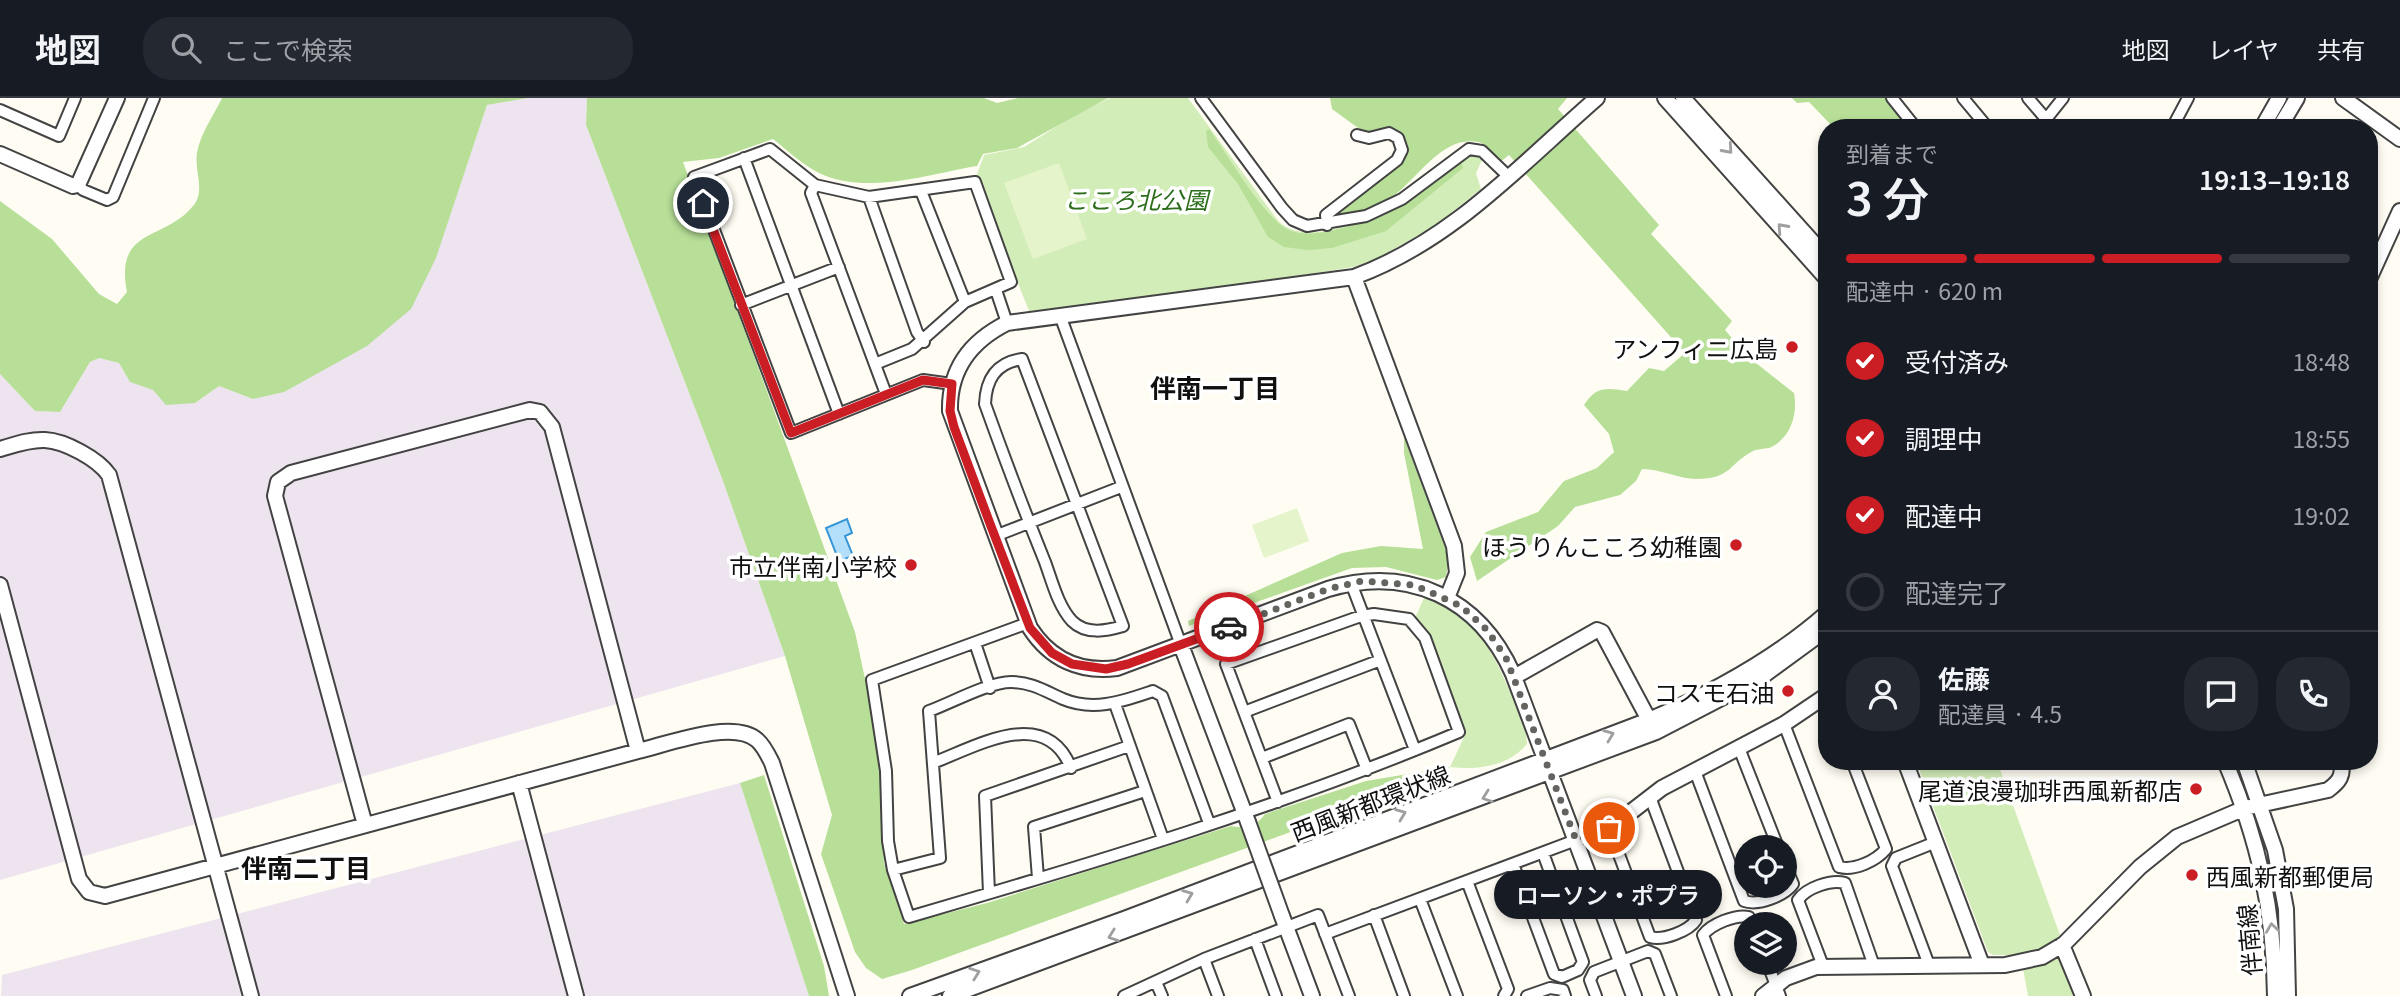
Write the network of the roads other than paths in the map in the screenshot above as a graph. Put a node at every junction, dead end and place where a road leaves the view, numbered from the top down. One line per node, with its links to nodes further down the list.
1 (75, 98): 16 (street)
2 (117, 98): 31 (street)
3 (154, 98): 31 (street)
4 (1201, 98): 36 (street)
5 (1597, 98): 30 (street)
6 (1665, 98): 40 (street, one-way to 6)
7 (1683, 98): 37 (street, one-way to 37)
8 (1892, 98): 17 (street)
9 (1963, 98): 18 (street)
10 (2028, 98): 19 (street)
11 (2063, 98): 20 (street)
12 (2188, 98): 21 (street)
13 (2279, 98): 22 (street)
14 (2297, 98): 23 (street)
15 (2348, 99): 24 (street)
16 (0, 110)
17 (1909, 119)
18 (1980, 119)
19 (2039, 119)
20 (2046, 119)
21 (2177, 119)
22 (2267, 119)
23 (2284, 119)
24 (2374, 119)
25 (2378, 122): 27 (street)
26 (1357, 135): 36 (street)
27 (2400, 139)
28 (0, 154): 31 (street)
29 (744, 158): 32 (street); 42 (street); 45 (street)
30 (1513, 172): 36 (street); 41 (street)
31 (78, 185)
32 (815, 185): 34 (street); 39 (street)
33 (921, 191): 34 (street); 43 (street); 44 (street)
34 (869, 197): 48 (street)
35 (2400, 211): 38 (street)
36 (1327, 225)
37 (1818, 248)
38 (2378, 259)
39 (839, 267): 42 (street); 49 (street)
40 (1818, 269)
41 (1354, 277): 46 (street); 60 (street)
42 (790, 286): 45 (street); 52 (street)
43 (996, 290): 44 (street); 47 (street)
44 (965, 302): 48 (street)
45 (741, 305): 52 (street)
46 (1061, 317): 47 (street); 54 (street)
47 (1007, 323): 50 (street)
48 (924, 342): 49 (street)
49 (875, 364): 51 (street)
50 (952, 384): 51 (street); 57 (street)
51 (886, 394): 52 (street)
52 (838, 414)
53 (0, 449): 106 (street)
54 (1121, 487): 55 (street); 66 (street)
55 (1074, 504): 56 (street); 56 (street); 56 (street)
56 (1029, 522): 57 (street)
57 (995, 536): 63 (street)
58 (1351, 583): 60 (street); 61 (street); 66 (street)
59 (0, 585): 106 (street)
60 (1447, 598): 68 (street)
61 (1361, 616): 67 (street); 72 (street); 77 (street)
62 (1818, 620): 73 (street, 西風新都環状線)
63 (1028, 622): 65 (street); 66 (street)
64 (1818, 636): 90 (street, 西風新都環状線)
65 (975, 643): 69 (street); 107 (street)
66 (1181, 645): 96 (street)
67 (1378, 661): 72 (street); 77 (street)
68 (1514, 677): 73 (street); 80 (street)
69 (990, 688): 71 (street); 81 (street)
70 (1818, 701): 74 (street)
71 (1115, 704): 75 (street); 97 (street)
72 (1244, 712): 79 (street)
73 (1649, 720): 80 (street, 西風新都環状線, one-way to 73)
74 (1784, 724): 76 (street); 84 (street)
75 (1129, 746): 82 (street); 92 (street)
76 (1739, 748): 89 (street); 100 (street)
77 (1415, 750): 83 (street)
78 (638, 751): 91 (street); 98 (street); 131 (street)
79 (1262, 758): 83 (street); 94 (street)
80 (1545, 759): 90 (street); 132 (street, 西風新都環状線, one-way to 80)
81 (934, 762): 82 (street); 107 (street)
82 (1071, 768): 111 (street)
83 (1367, 770): 94 (street)
84 (1856, 770)
85 (1908, 770): 103 (street)
86 (2230, 770): 95 (street, 伴南線)
87 (2246, 770): 95 (street, 伴南線)
88 (2342, 770): 95 (street)
89 (1695, 771): 93 (street); 108 (street)
90 (1551, 774): 102 (street); 133 (street, 西風新都環状線, one-way to 133)
91 (519, 783): 98 (street); 130 (street)
92 (1145, 791): 101 (street); 109 (street)
93 (1650, 797): 99 (street); 99 (street)
94 (1278, 802): 96 (street)
95 (2252, 806): 120 (street); 151 (street, 伴南線, one-way to 95); 152 (street, 伴南線)
96 (1246, 817): 97 (street); 117 (street, bridge)
97 (1209, 823): 101 (street)
98 (365, 825): 106 (street)
99 (1609, 828): 102 (street)
100 (1773, 835)
101 (1163, 839): 109 (street)
102 (1576, 840): 104 (street); 122 (street)
103 (1936, 842): 123 (street); 124 (street)
104 (1543, 853): 105 (street); 105 (street)
105 (1513, 864): 110 (street)
106 (216, 866): 129 (street)
107 (892, 870): 111 (street)
108 (1734, 874)
109 (1038, 878): 111 (street)
110 (1467, 881): 112 (street); 142 (street)
111 (989, 893)
112 (1420, 898): 115 (street); 141 (street)
113 (1743, 898): 114 (street)
114 (1770, 898)
115 (1374, 915): 118 (street); 140 (street)
116 (1734, 918): 148 (street)
117 (1284, 921): 118 (street); 119 (street); 138 (street)
118 (1325, 934): 139 (street)
119 (1255, 939): 121 (street); 137 (street)
120 (2062, 945): 124 (street); 150 (street)
121 (1204, 959): 127 (street); 136 (street)
122 (1621, 961): 145 (street); 146 (street); 147 (street)
123 (1929, 965): 124 (street); 126 (street)
124 (1982, 965)
125 (1823, 966): 126 (street); 126 (street); 128 (street)
126 (1874, 966)
127 (1156, 982): 134 (street); 135 (street)
128 (1778, 991): 149 (street)
129 (251, 996)
130 (576, 996)
131 (847, 996)
132 (911, 996)
133 (950, 996)
134 (1124, 996)
135 (1162, 996)
136 (1218, 996)
137 (1276, 996)
138 (1312, 996)
139 (1349, 996)
140 (1404, 996)
141 (1457, 996)
142 (1504, 996)
143 (1527, 996): 144 (street)
144 (1565, 996)
145 (1596, 996)
146 (1634, 996)
147 (1671, 996)
148 (1726, 996)
149 (1763, 996)
150 (2082, 996)
151 (2275, 996)
152 (2288, 996)

